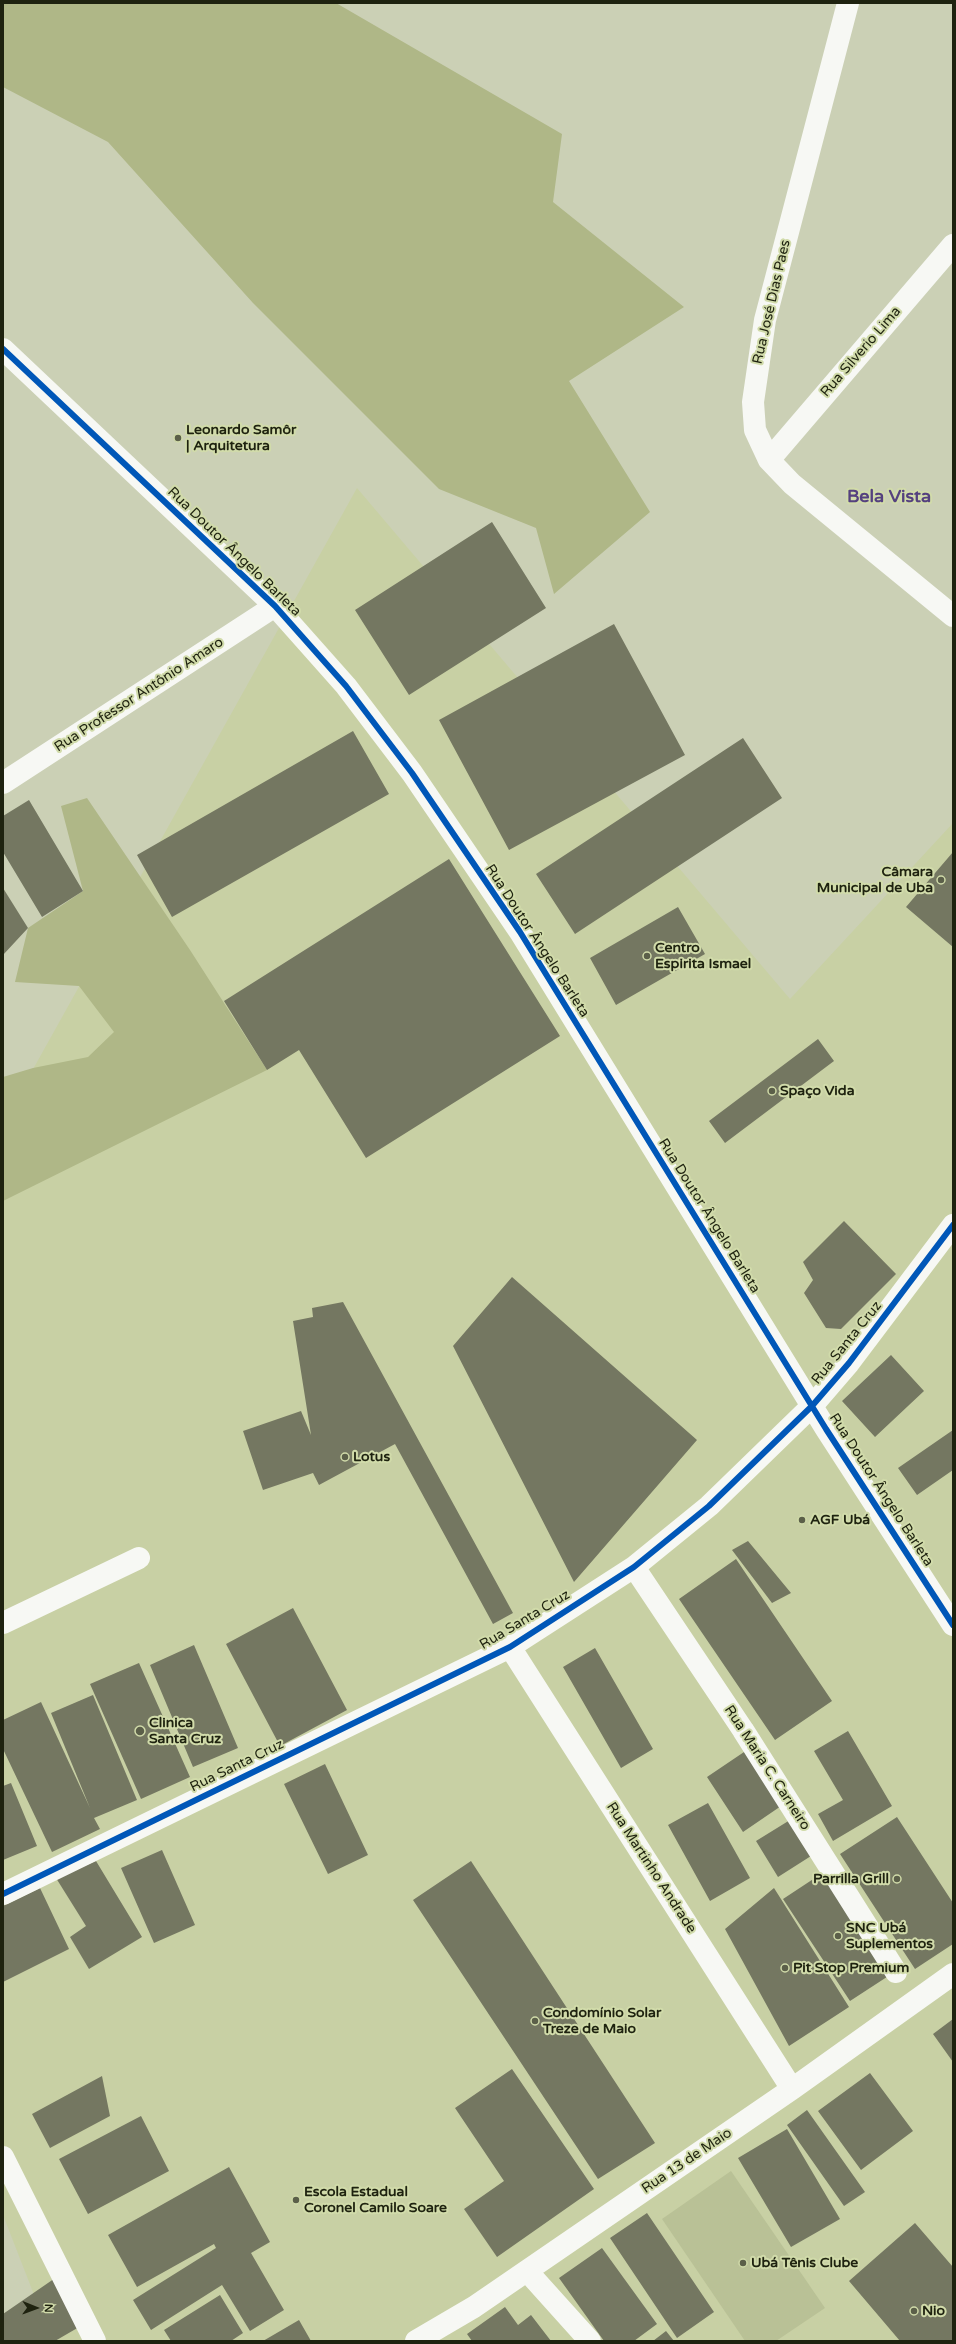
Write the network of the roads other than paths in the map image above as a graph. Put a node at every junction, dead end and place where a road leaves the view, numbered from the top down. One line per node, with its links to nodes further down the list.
1 (848, 3): 4 (street, Rua José Dias Paes)
2 (953, 245): 4 (street, Rua Silverio Lima)
3 (3, 348): 5 (street, Rua Doutor Ângelo Barleta)
4 (769, 460): 6 (street, Rua José Dias Paes)
5 (275, 606): 7 (street, Rua Professor Antônio Amaro); 9 (street, Rua Doutor Ângelo Barleta)
6 (953, 616)
7 (3, 783)
8 (953, 1226): 9 (street, Rua Santa Cruz)
9 (812, 1406): 11 (street, Rua Santa Cruz); 12 (street, Rua Doutor Ângelo Barleta)
10 (139, 1558): 13 (street)
11 (634, 1567): 14 (street, Rua Santa Cruz); 16 (street, Rua Maria C. Carneiro)
12 (950, 1615)
13 (3, 1623)
14 (510, 1647): 15 (street, Rua Santa Cruz); 18 (street, Rua Martinho Andrade)
15 (3, 1894)
16 (896, 1972)
17 (953, 1974): 18 (street, Rua 13 de Maio)
18 (792, 2089): 20 (street, Rua 13 de Maio)
19 (3, 2156): 21 (street)
20 (527, 2271): 22 (street, Rua 13 de Maio); 23 (street)
21 (95, 2341)
22 (416, 2341)
23 (590, 2341)

